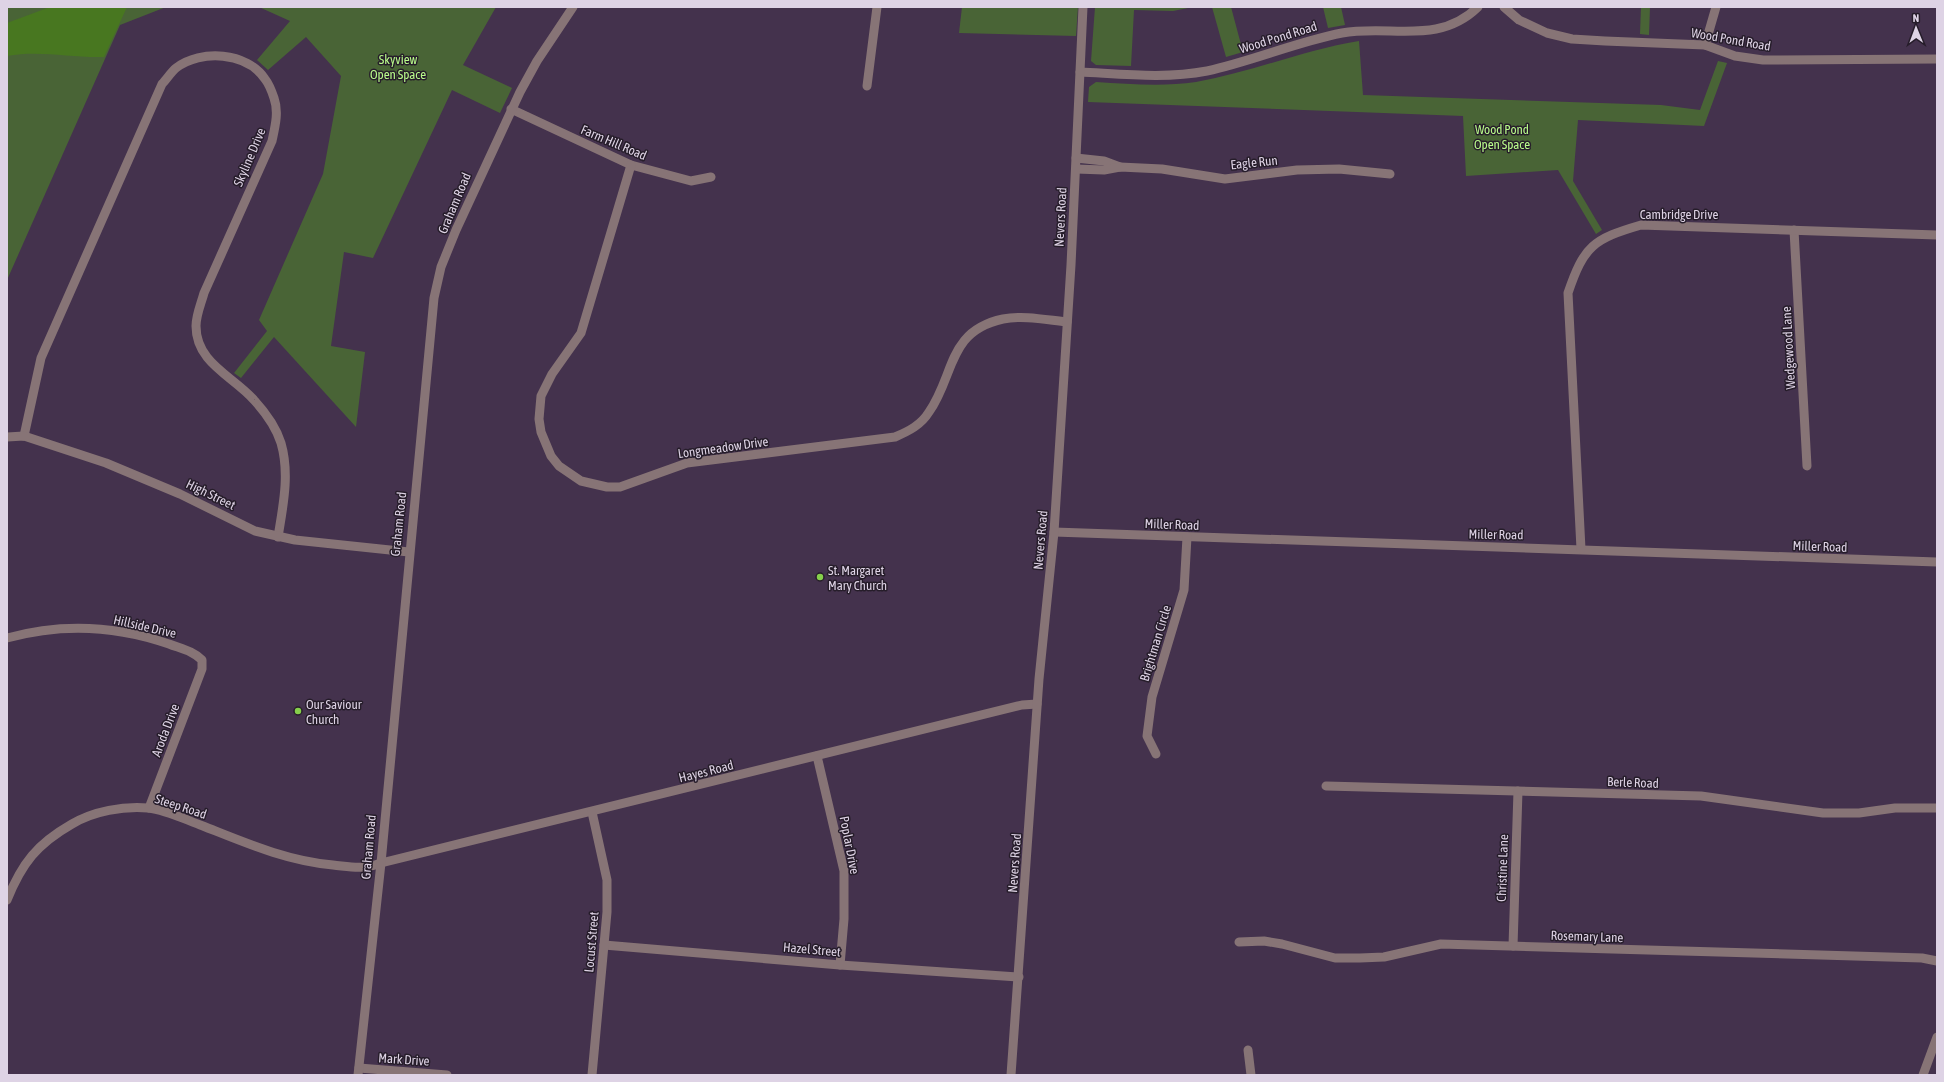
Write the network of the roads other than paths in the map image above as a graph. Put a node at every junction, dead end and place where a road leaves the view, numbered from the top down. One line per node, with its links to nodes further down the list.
1 (573, 7): 11 (street, Graham Road)
2 (877, 7): 10 (street)
3 (1083, 7): 9 (street, Nevers Road)
4 (1478, 7): 9 (street, Wood Pond Road)
5 (1504, 7): 7 (street, Wood Pond Road)
6 (1716, 7): 7 (street)
7 (1705, 45): 8 (street, Wood Pond Road)
8 (1937, 59)
9 (1080, 72): 12 (street, Nevers Road)
10 (867, 86)
11 (511, 109): 13 (street, Farm Hill Road); 28 (street, Graham Road)
12 (1076, 158): 14 (street, Eagle Run); 15 (street, Nevers Road)
13 (631, 165): 17 (street, Farm Hill Road); 20 (street, Longmeadow Drive)
14 (1120, 167): 15 (street, Eagle Run); 16 (street, Eagle Run)
15 (1076, 168): 20 (street, Nevers Road)
16 (1390, 174)
17 (711, 177)
18 (1794, 230): 19 (street, Cambridge Drive); 23 (street, Wedgewood Lane); 27 (street, Cambridge Drive)
19 (1937, 235)
20 (1067, 322): 24 (street, Nevers Road)
21 (24, 436): 22 (street, High Street); 25 (street, High Street); 25 (street, Skyline Drive)
22 (7, 437)
23 (1807, 466)
24 (1054, 532): 26 (street, Miller Road); 32 (street, Nevers Road)
25 (278, 537): 28 (street, High Street)
26 (1187, 537): 27 (street, Miller Road); 33 (street, Brightman Circle)
27 (1581, 550): 29 (street, Miller Road)
28 (409, 552): 40 (street, Graham Road)
29 (1937, 562)
30 (7, 638): 31 (street, Hillside Drive)
31 (202, 660): 37 (street, Aroda Drive)
32 (1037, 704): 34 (street, Hayes Road); 47 (street, Nevers Road)
33 (1156, 754)
34 (817, 756): 39 (street, Hayes Road); 46 (street, Poplar Drive)
35 (1326, 786): 36 (street, Berle Road)
36 (1518, 791): 38 (street, Berle Road); 44 (street, Christine Lane)
37 (149, 808): 40 (street, Steep Road); 41 (street, Steep Road)
38 (1937, 808)
39 (592, 812): 40 (street, Hayes Road); 43 (street, Locust Street)
40 (381, 863): 50 (street, Graham Road)
41 (7, 900)
42 (1239, 942): 44 (street, Rosemary Lane)
43 (604, 945): 46 (street, Hazel Street); 52 (street, Locust Street)
44 (1513, 946): 45 (street, Rosemary Lane)
45 (1937, 961)
46 (840, 965): 47 (street, Hazel Street)
47 (1019, 977): 53 (street, Nevers Road)
48 (1937, 1037): 55 (street)
49 (1248, 1050): 54 (street)
50 (358, 1072): 51 (street, Mark Drive)
51 (447, 1075)
52 (592, 1075)
53 (1011, 1075)
54 (1251, 1075)
55 (1922, 1075)

